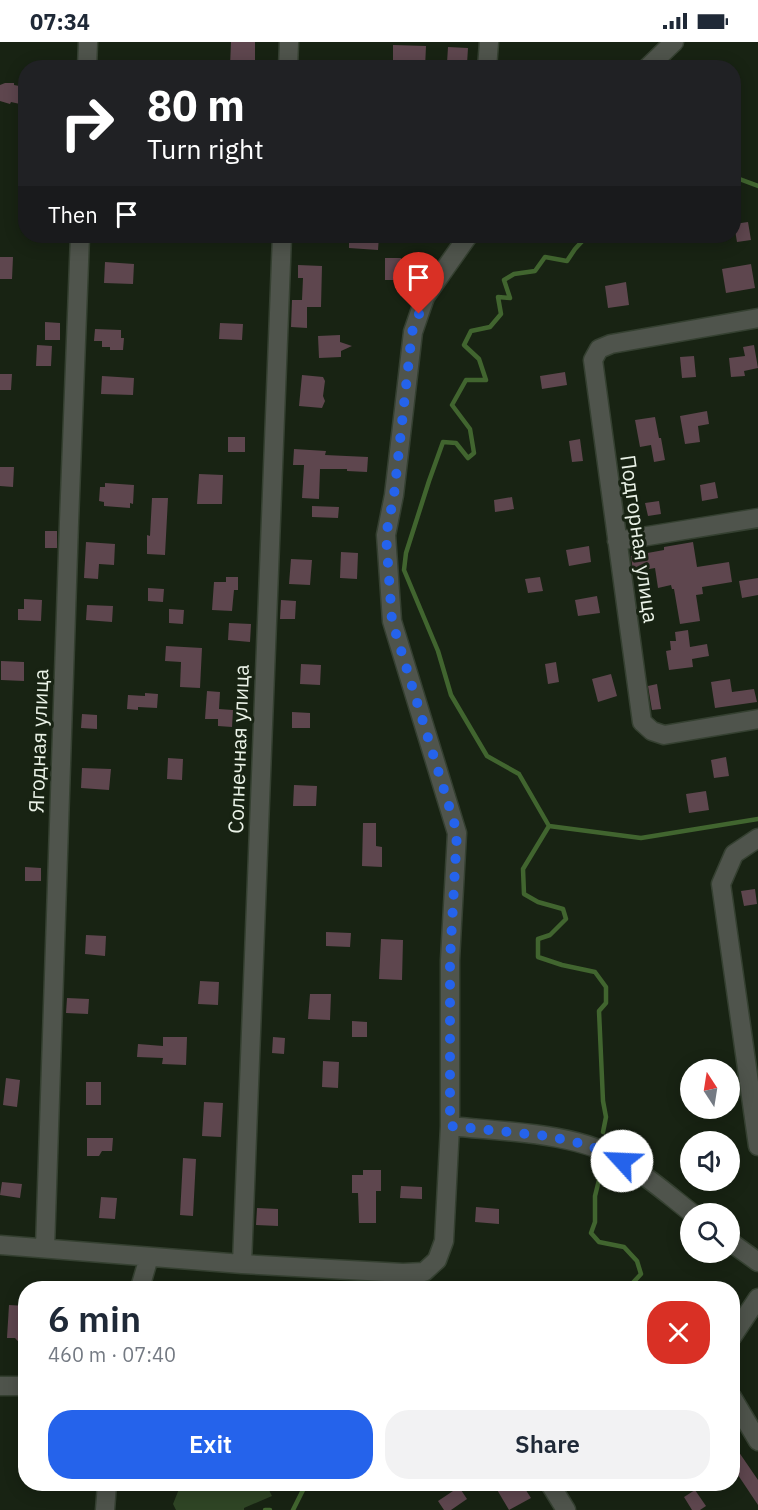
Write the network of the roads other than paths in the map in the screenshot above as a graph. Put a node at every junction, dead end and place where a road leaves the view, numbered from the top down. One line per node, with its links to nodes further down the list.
1 (88, 42): 5 (street)
2 (289, 42): 6 (street)
3 (489, 42): 7 (street)
4 (674, 42): 8 (street)
5 (87, 60)
6 (288, 60)
7 (488, 60)
8 (655, 60)
9 (81, 243): 21 (street, Ягодная улица)
10 (282, 243): 25 (street, Солнечная улица)
11 (463, 243): 17 (street)
12 (758, 318): 14 (street, Подгорная улица)
13 (758, 518): 14 (street)
14 (617, 542): 15 (street, Подгорная улица)
15 (758, 719)
16 (758, 838): 18 (street)
17 (450, 1126): 19 (street); 25 (street)
18 (758, 1146)
19 (680, 1204)
20 (0, 1245): 21 (street)
21 (45, 1248): 23 (street)
22 (740, 1248): 24 (street)
23 (149, 1257): 25 (street); 26 (street)
24 (758, 1262)
25 (242, 1264)
26 (143, 1281)
27 (758, 1299): 28 (street)
28 (740, 1325)
29 (0, 1386): 30 (street)
30 (18, 1386)
31 (740, 1411): 32 (street)
32 (758, 1441)
33 (106, 1491): 35 (street)
34 (554, 1491): 36 (street)
35 (105, 1510)
36 (566, 1510)

